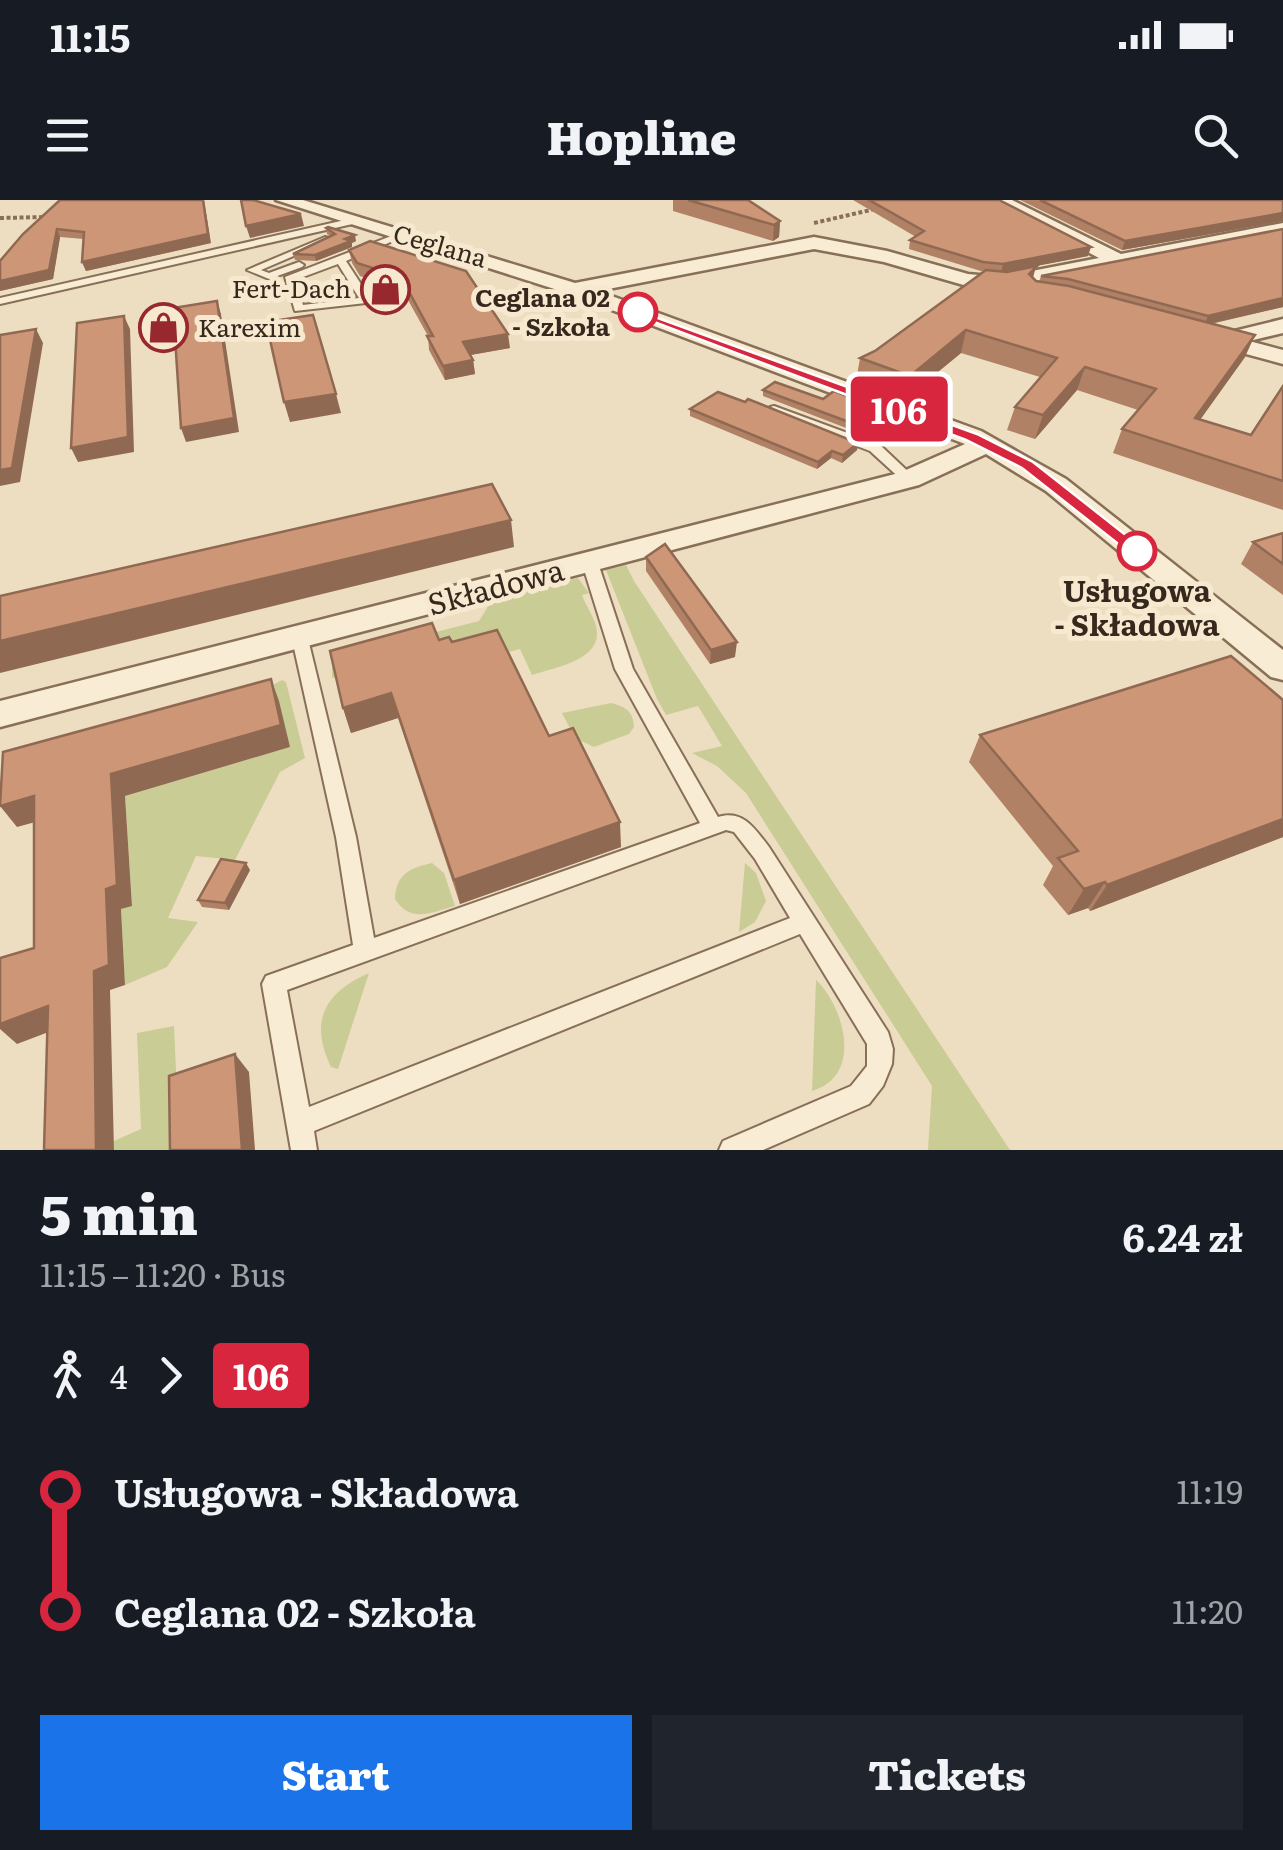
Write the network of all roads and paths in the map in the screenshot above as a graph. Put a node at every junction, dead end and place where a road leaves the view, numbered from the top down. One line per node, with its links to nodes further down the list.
1 (285, 200): 8 (street, Ceglana)
2 (1039, 202): 3 (street)
3 (1005, 203): 14 (street)
4 (891, 207): 10 (path)
5 (55, 209): 6 (path)
6 (46, 217): 7 (path); 9 (path)
7 (0, 218)
8 (360, 223): 12 (street, Ceglana); 13 (lane); 17 (lane)
9 (39, 228)
10 (802, 228)
11 (1283, 228): 14 (street)
12 (402, 235): 15 (lane); 16 (street, Ceglana)
13 (354, 244)
14 (1125, 259): 16 (street)
15 (340, 260): 15 (lane)
16 (574, 288): 23 (street, Ceglana)
17 (0, 301)
18 (1283, 326): 20 (street)
19 (1188, 331): 20 (street)
20 (1222, 340): 21 (street)
21 (1283, 357)
22 (754, 402): 24 (lane)
23 (986, 445): 24 (street, Składowa); 27 (street, Ceglana)
24 (910, 479): 25 (street, Składowa)
25 (590, 563): 26 (street, Składowa); 29 (lane)
26 (300, 639): 28 (street, Składowa); 31 (lane)
27 (1283, 668)
28 (0, 714)
29 (712, 827): 30 (lane); 31 (lane)
30 (805, 922): 32 (lane); 34 (lane)
31 (364, 950): 32 (lane)
32 (301, 1123): 33 (lane)
33 (304, 1150)
34 (732, 1150)

